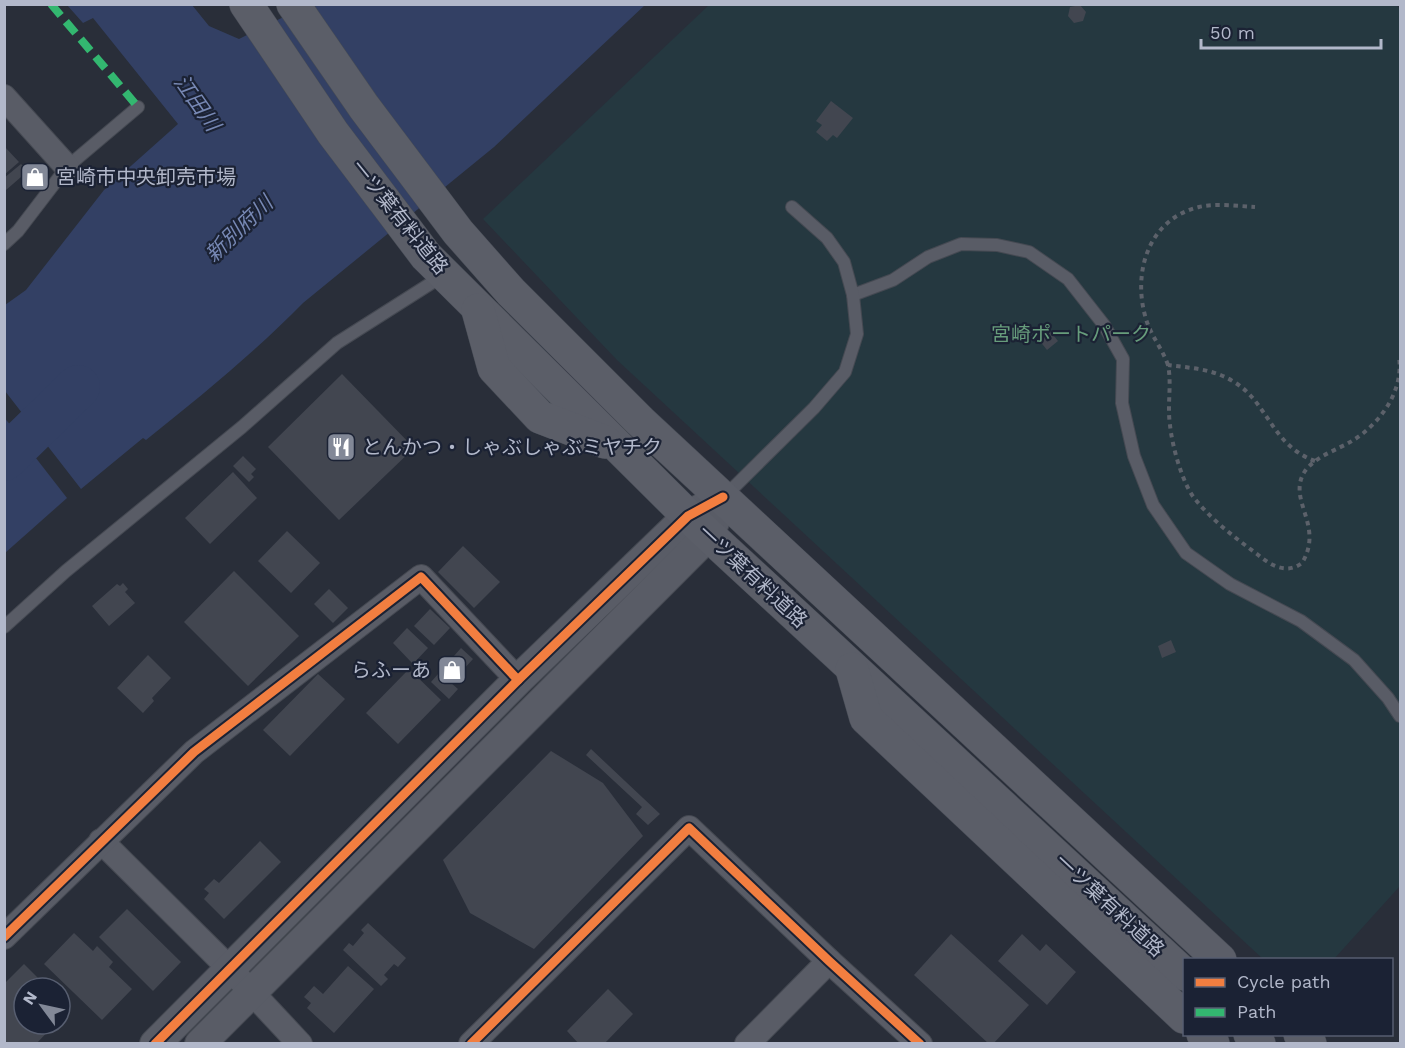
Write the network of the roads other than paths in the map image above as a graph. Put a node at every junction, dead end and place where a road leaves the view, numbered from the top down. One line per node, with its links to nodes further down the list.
1 (246, 4): 8 (main road, 一ツ葉有料道路)
2 (293, 4): 10 (main road, 一ツ葉有料道路)
3 (4, 97): 5 (street)
4 (138, 107): 5 (lane)
5 (67, 167): 7 (lane)
6 (792, 207): 9 (lane)
7 (4, 244)
8 (435, 265): 11 (main road, 一ツ葉有料道路); 12 (lane)
9 (853, 295): 10 (lane); 15 (lane)
10 (723, 498): 11 (street); 18 (main road, 一ツ葉有料道路)
11 (698, 526): 13 (main road, 一ツ葉有料道路); 14 (street); 22 (street)
12 (4, 627)
13 (852, 669): 21 (main road, 一ツ葉有料道路); 23 (main road)
14 (518, 680): 16 (street); 20 (street)
15 (1401, 716)
16 (101, 841): 17 (street); 20 (street)
17 (4, 937)
18 (1218, 958)
19 (829, 961): 27 (street); 28 (street); 29 (street)
20 (229, 968): 22 (street); 24 (street)
21 (1183, 972)
22 (251, 992): 25 (street); 26 (street)
23 (1183, 1018)
24 (155, 1044)
25 (200, 1044)
26 (300, 1044)
27 (471, 1044)
28 (747, 1044)
29 (920, 1044)

